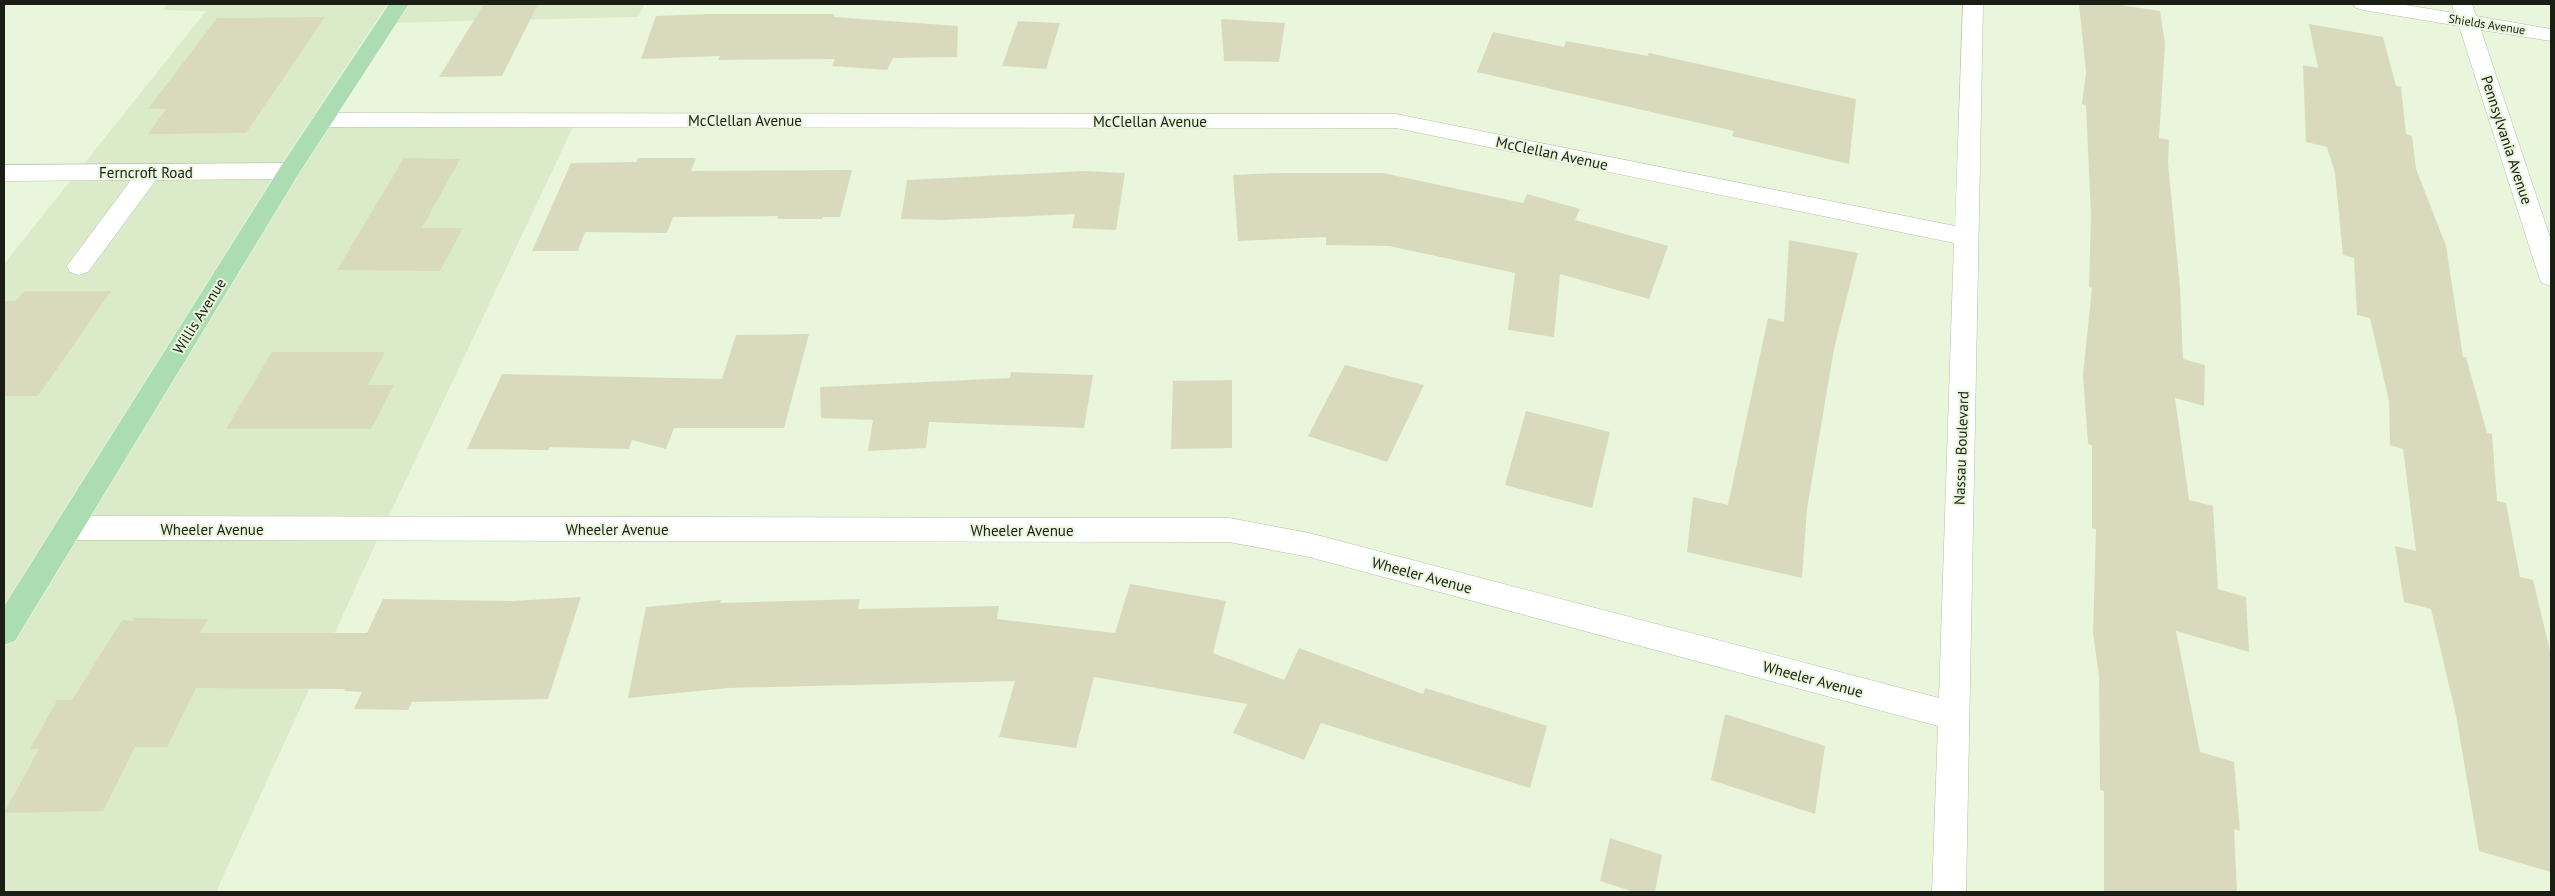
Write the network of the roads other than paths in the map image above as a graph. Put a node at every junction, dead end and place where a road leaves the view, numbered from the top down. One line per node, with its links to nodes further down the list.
1 (399, 4): 6 (main road, Willis Avenue)
2 (1973, 4): 10 (street, Nassau Boulevard)
3 (2363, 4): 4 (street, Shields Avenue)
4 (2465, 12): 5 (street, Shields Avenue); 12 (street, Pennsylvania Avenue)
5 (2551, 35)
6 (322, 120): 7 (main road, Willis Avenue); 10 (street, McClellan Avenue)
7 (289, 171): 8 (street, Ferncroft Road); 13 (main road, Willis Avenue)
8 (149, 172): 9 (street, Ferncroft Road); 11 (street)
9 (4, 173)
10 (1967, 237): 15 (street, Nassau Boulevard)
11 (79, 266)
12 (2551, 277)
13 (68, 528): 14 (main road, Willis Avenue); 15 (street, Wheeler Avenue)
14 (4, 632)
15 (1953, 716): 16 (street, Nassau Boulevard)
16 (1949, 892)

